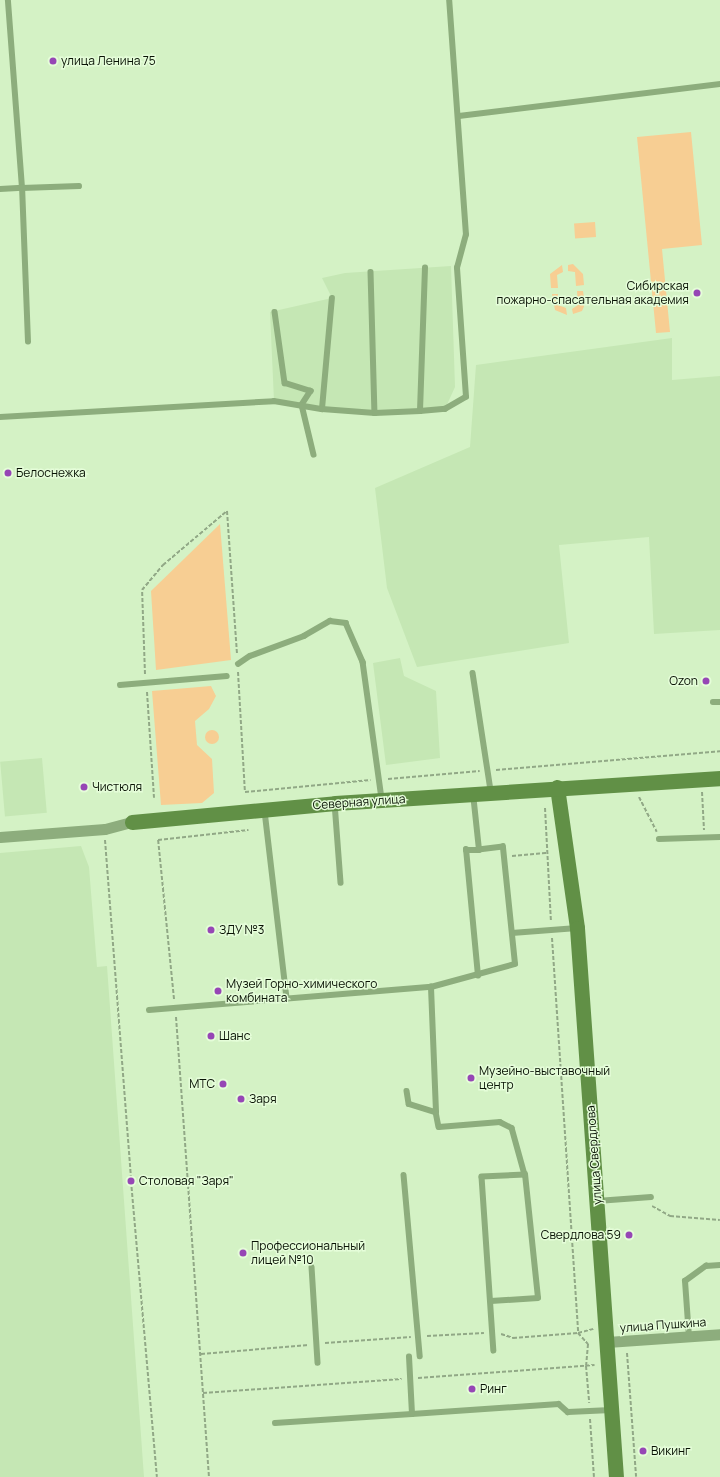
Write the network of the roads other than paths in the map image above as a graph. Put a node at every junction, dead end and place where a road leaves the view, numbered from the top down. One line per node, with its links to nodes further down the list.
1 (8, 0): 6 (lane)
2 (449, 0): 4 (lane)
3 (720, 84): 4 (lane)
4 (459, 116): 15 (lane)
5 (79, 186): 6 (lane)
6 (22, 188): 7 (lane); 12 (lane)
7 (0, 189)
8 (425, 268): 15 (lane)
9 (371, 272): 16 (lane)
10 (332, 298): 14 (lane)
11 (275, 312): 13 (lane)
12 (28, 342)
13 (302, 406): 14 (lane); 17 (lane); 18 (lane)
14 (322, 409): 16 (lane)
15 (420, 411): 16 (lane)
16 (375, 413)
17 (0, 417)
18 (314, 455)
19 (238, 664): 29 (lane)
20 (473, 673): 27 (lane)
21 (227, 676): 22 (lane)
22 (120, 685)
23 (713, 702): 24 (lane)
24 (720, 702)
25 (720, 778): 26 (street, Северная улица)
26 (557, 786): 27 (street, Северная улица); 38 (street, улица Свердлова)
27 (491, 792): 28 (street, Северная улица)
28 (473, 794): 29 (street, Северная улица); 36 (lane)
29 (382, 800): 30 (street, Северная улица)
30 (335, 803): 31 (street, Северная улица); 37 (lane)
31 (264, 809): 32 (street, Северная улица); 42 (lane)
32 (132, 822): 33 (street, Северная улица)
33 (0, 837)
34 (720, 838): 35 (lane)
35 (659, 839)
36 (479, 850): 39 (lane); 40 (lane)
37 (341, 882)
38 (577, 928): 39 (lane); 49 (street, улица Свердлова)
39 (512, 933): 40 (lane)
40 (478, 976): 41 (lane)
41 (430, 987): 42 (lane); 45 (lane)
42 (286, 999): 43 (lane)
43 (149, 1010)
44 (407, 1091): 45 (lane)
45 (436, 1112): 47 (lane)
46 (404, 1175): 57 (lane)
47 (525, 1175): 52 (lane); 52 (lane)
48 (651, 1197): 49 (lane)
49 (597, 1201): 55 (street, улица Свердлова)
50 (720, 1265): 54 (lane)
51 (312, 1267): 59 (lane)
52 (491, 1301): 56 (lane)
53 (720, 1334): 54 (street, улица Пушкина)
54 (689, 1337): 55 (street, улица Пушкина)
55 (607, 1342): 60 (street, улица Свердлова)
56 (494, 1350)
57 (420, 1356)
58 (409, 1357): 61 (lane)
59 (318, 1363)
60 (612, 1410): 61 (lane); 63 (street, улица Свердлова)
61 (412, 1414): 62 (lane)
62 (275, 1423)
63 (616, 1477)

